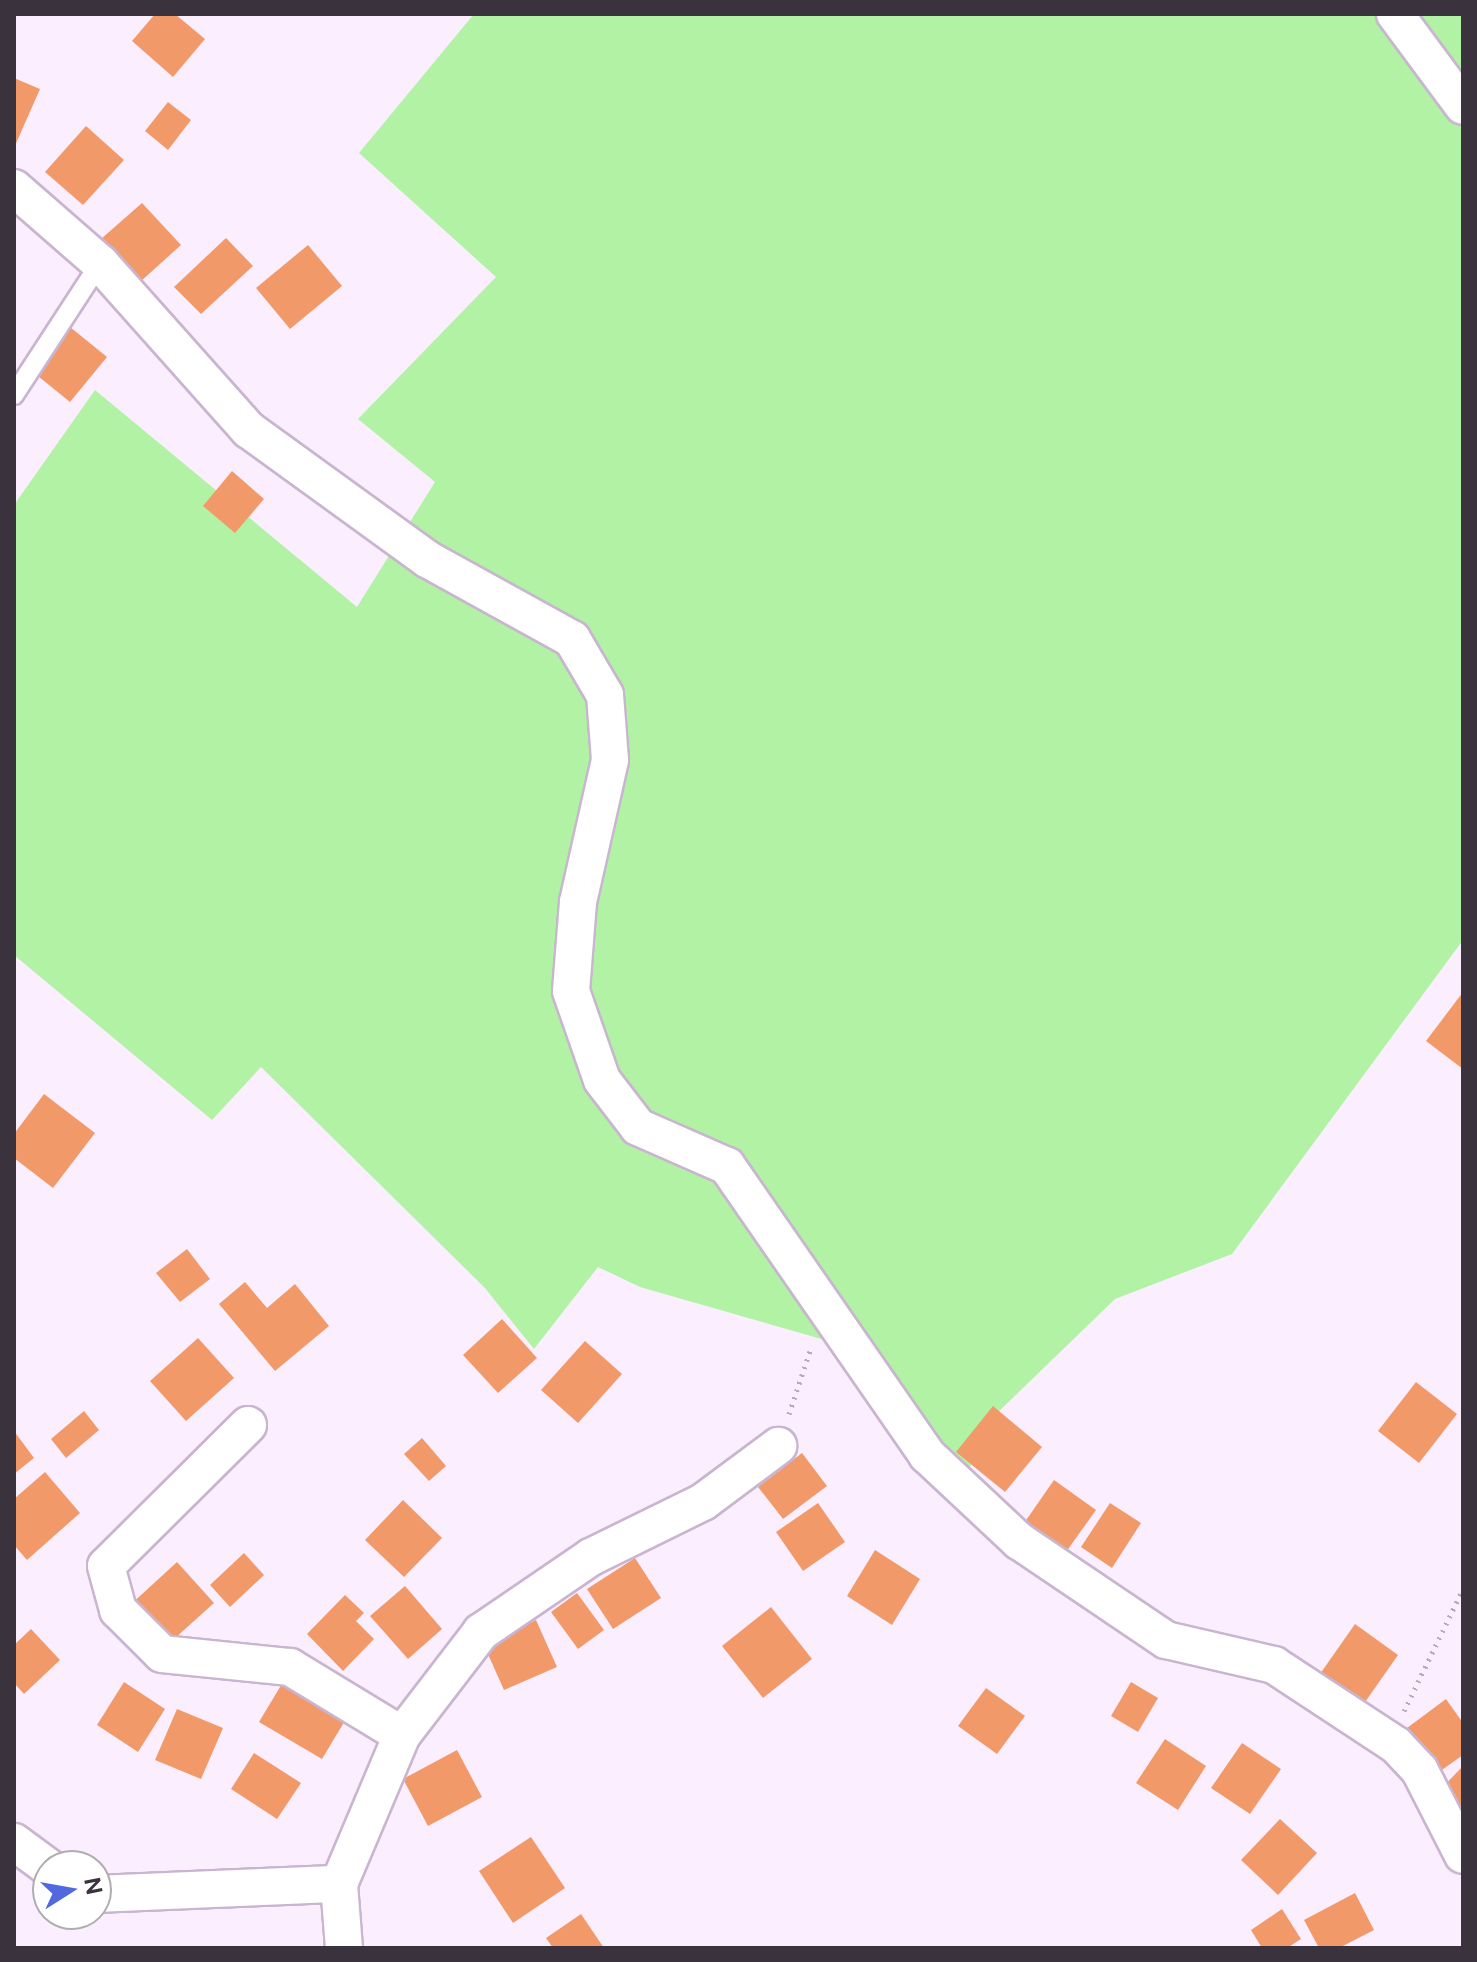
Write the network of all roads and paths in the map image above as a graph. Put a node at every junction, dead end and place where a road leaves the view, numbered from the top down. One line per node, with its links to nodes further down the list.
1 (1395, 14): 2 (street)
2 (1463, 106)
3 (14, 188): 4 (street)
4 (100, 263): 5 (lane); 6 (street)
5 (14, 395)
6 (824, 1309): 8 (path); 11 (street)
7 (248, 1425): 10 (street)
8 (778, 1446): 10 (street)
9 (1463, 1589): 11 (path)
10 (402, 1735): 15 (street)
11 (1389, 1742): 14 (street)
12 (14, 1842): 13 (street)
13 (32, 1855)
14 (1463, 1855)
15 (339, 1884): 16 (street); 17 (street)
16 (112, 1893)
17 (344, 1948)

